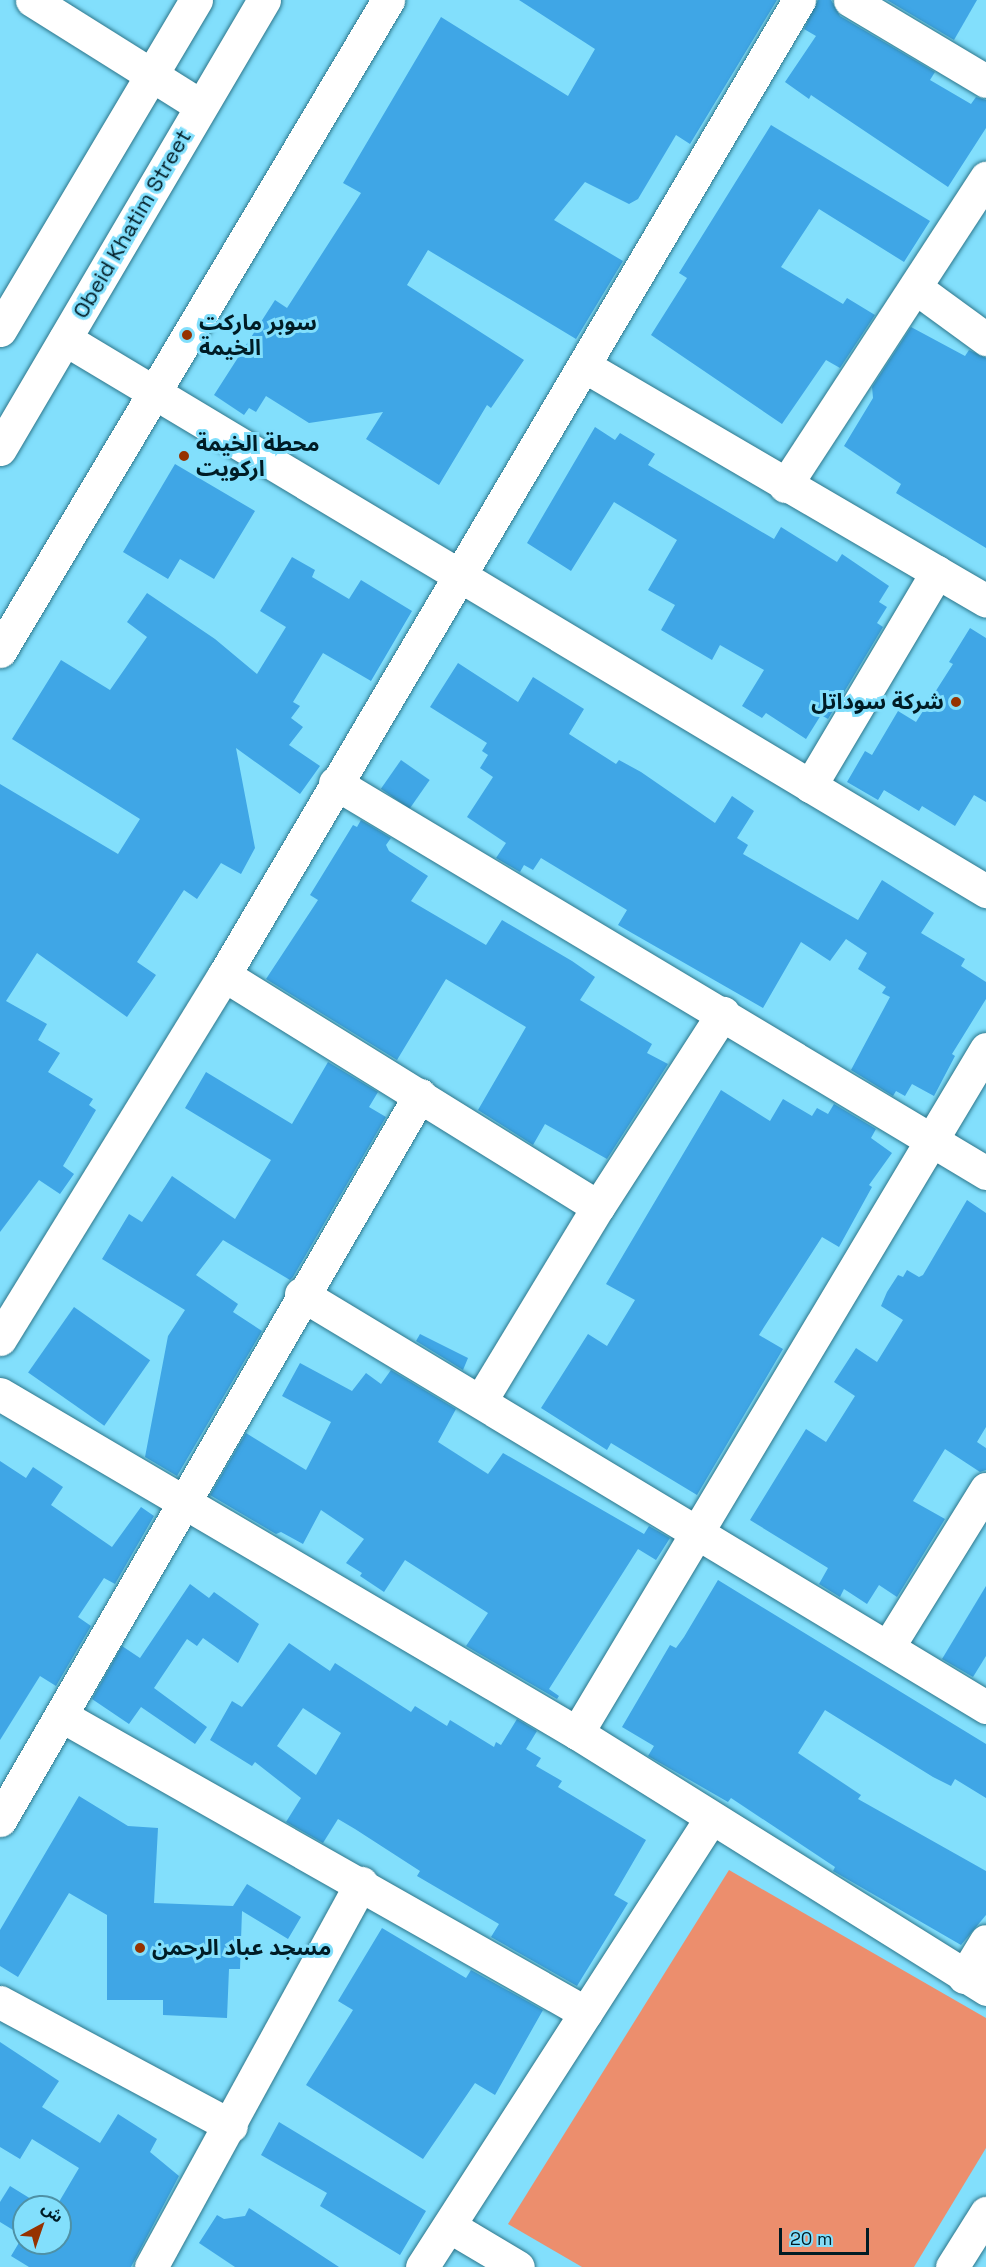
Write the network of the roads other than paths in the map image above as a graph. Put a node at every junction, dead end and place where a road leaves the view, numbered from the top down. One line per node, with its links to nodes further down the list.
1 (32, 0): 7 (street)
2 (196, 0): 7 (street)
3 (264, 0): 9 (street, Obeid Khatim Street)
4 (388, 0): 16 (street)
5 (799, 0): 15 (street)
6 (850, 0): 8 (street)
7 (150, 75): 9 (street); 12 (street)
8 (986, 81)
9 (201, 106): 13 (street, Obeid Khatim Street)
10 (986, 178): 11 (street)
11 (916, 288): 14 (street); 18 (street)
12 (0, 330)
13 (65, 339): 16 (street); 17 (street, Obeid Khatim Street)
14 (986, 339)
15 (586, 367): 18 (street); 20 (street)
16 (151, 392): 20 (street); 22 (street)
17 (0, 449)
18 (785, 486): 19 (street)
19 (937, 572): 21 (street); 24 (street)
20 (459, 573): 23 (street); 24 (street)
21 (986, 601)
22 (0, 651)
23 (335, 783): 26 (street); 27 (street)
24 (810, 786): 25 (street)
25 (986, 891)
26 (224, 975): 29 (street); 34 (street)
27 (723, 1013): 30 (street); 32 (street)
28 (986, 1049): 30 (street)
29 (420, 1095): 32 (street); 33 (street)
30 (930, 1141): 31 (street); 39 (street)
31 (986, 1173)
32 (598, 1207): 36 (street)
33 (302, 1294): 36 (street); 38 (street)
34 (0, 1338)
35 (0, 1394): 38 (street)
36 (481, 1400): 39 (street)
37 (986, 1489): 40 (street)
38 (183, 1499): 42 (street); 43 (street)
39 (696, 1534): 40 (street); 43 (street)
40 (888, 1647): 41 (street)
41 (986, 1707)
42 (62, 1716): 45 (street); 46 (street)
43 (577, 1733): 44 (street)
44 (711, 1818): 48 (street); 50 (street)
45 (0, 1820)
46 (361, 1883): 50 (street); 51 (street)
47 (986, 1941): 48 (street)
48 (975, 1983)
49 (0, 2002): 51 (street)
50 (586, 2013): 53 (street)
51 (231, 2126): 54 (street)
52 (986, 2213): 57 (street)
53 (449, 2226): 55 (street); 56 (street)
54 (152, 2267)
55 (422, 2267)
56 (518, 2267)
57 (952, 2267)

